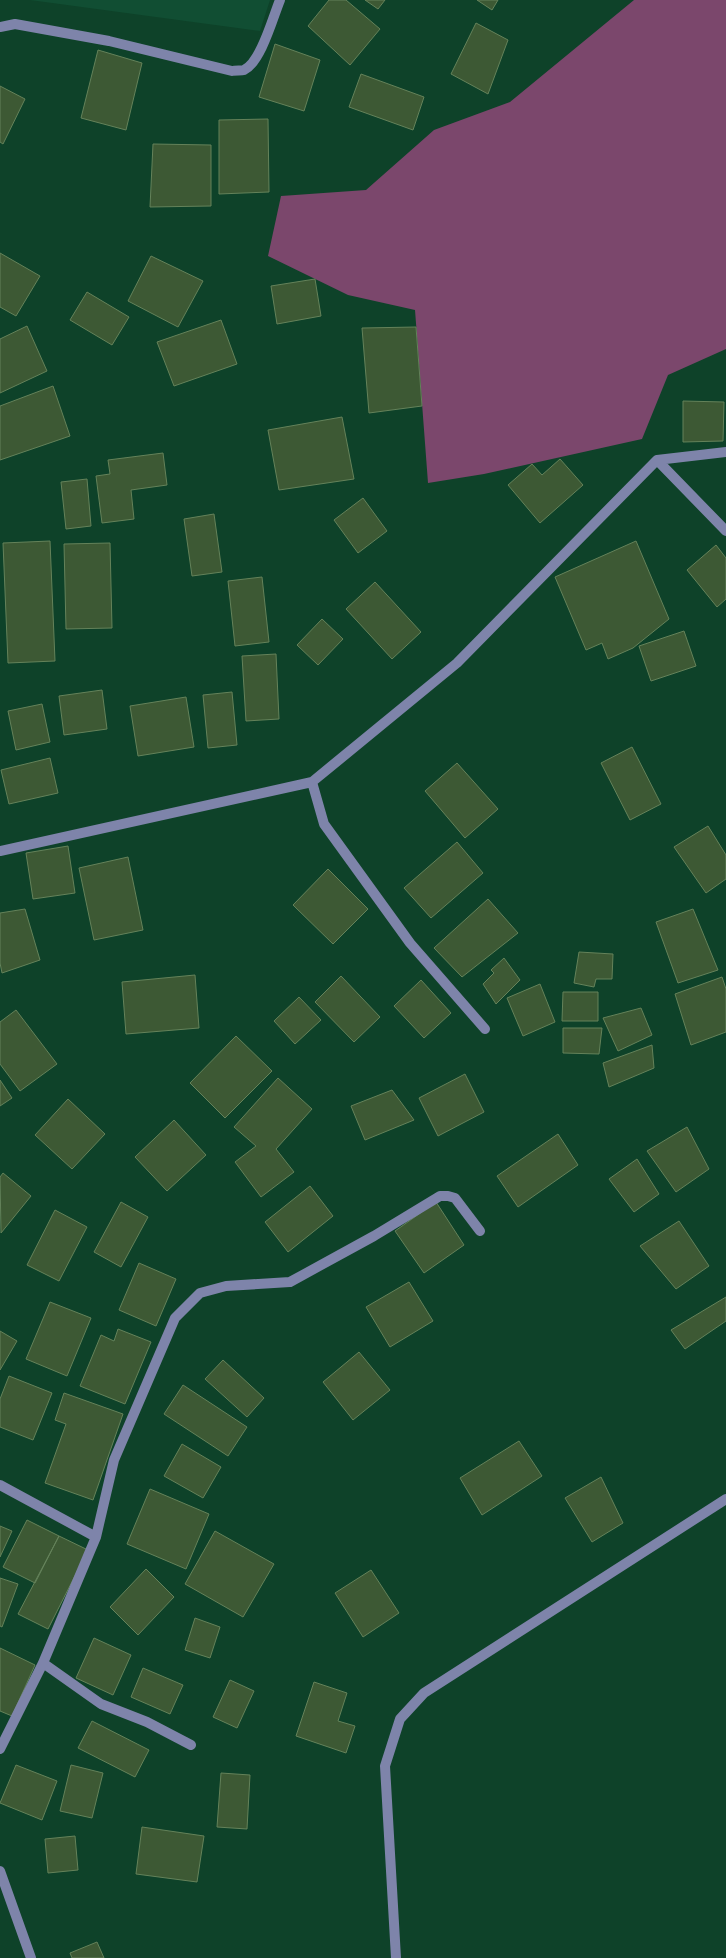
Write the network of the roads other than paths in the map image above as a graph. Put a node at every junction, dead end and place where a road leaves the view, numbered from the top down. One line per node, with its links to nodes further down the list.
1 (280, 0): 2 (street)
2 (0, 27)
3 (726, 452): 4 (street)
4 (657, 460): 5 (street); 6 (street)
5 (726, 531)
6 (312, 782): 7 (street); 8 (street)
7 (0, 851)
8 (485, 1029)
9 (480, 1231): 12 (street)
10 (0, 1485): 12 (street)
11 (726, 1498): 18 (street)
12 (96, 1537): 13 (street)
13 (43, 1663): 14 (street); 15 (street)
14 (191, 1745)
15 (0, 1749)
16 (0, 1871): 17 (street)
17 (31, 1958)
18 (396, 1958)

